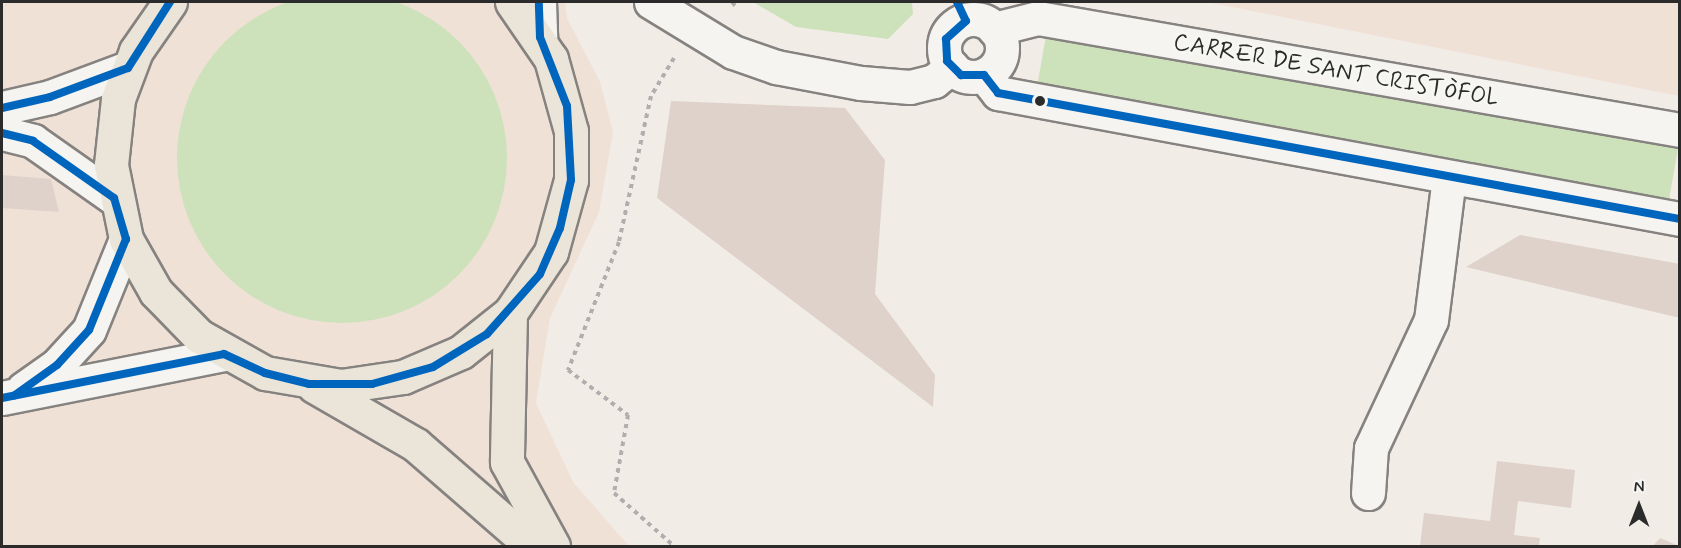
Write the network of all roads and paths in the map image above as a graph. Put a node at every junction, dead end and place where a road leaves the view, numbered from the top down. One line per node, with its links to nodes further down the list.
1 (512, 2): 9 (main road)
2 (538, 2): 9 (street)
3 (651, 2): 8 (street)
4 (732, 2): 6 (path)
5 (160, 8): 11 (main road)
6 (743, 15)
7 (972, 17): 10 (street); 12 (street); 14 (street, CARRER DE SANT CRISTÒFOL)
8 (694, 28): 10 (street); 27 (path)
9 (540, 37): 20 (main road)
10 (952, 67): 12 (street)
11 (128, 68): 13 (street); 17 (main road)
12 (984, 75): 16 (street)
13 (2, 108)
14 (1680, 130)
15 (2, 133): 17 (street)
16 (1449, 177): 18 (street); 24 (street)
17 (114, 198): 19 (main road)
18 (1680, 219)
19 (126, 239): 21 (main road); 23 (street)
20 (510, 313): 22 (main road); 26 (main road)
21 (224, 354): 22 (main road); 23 (street)
22 (309, 384): 25 (main road)
23 (8, 397)
24 (1368, 493)
25 (532, 546)
26 (553, 546)
27 (674, 546)

